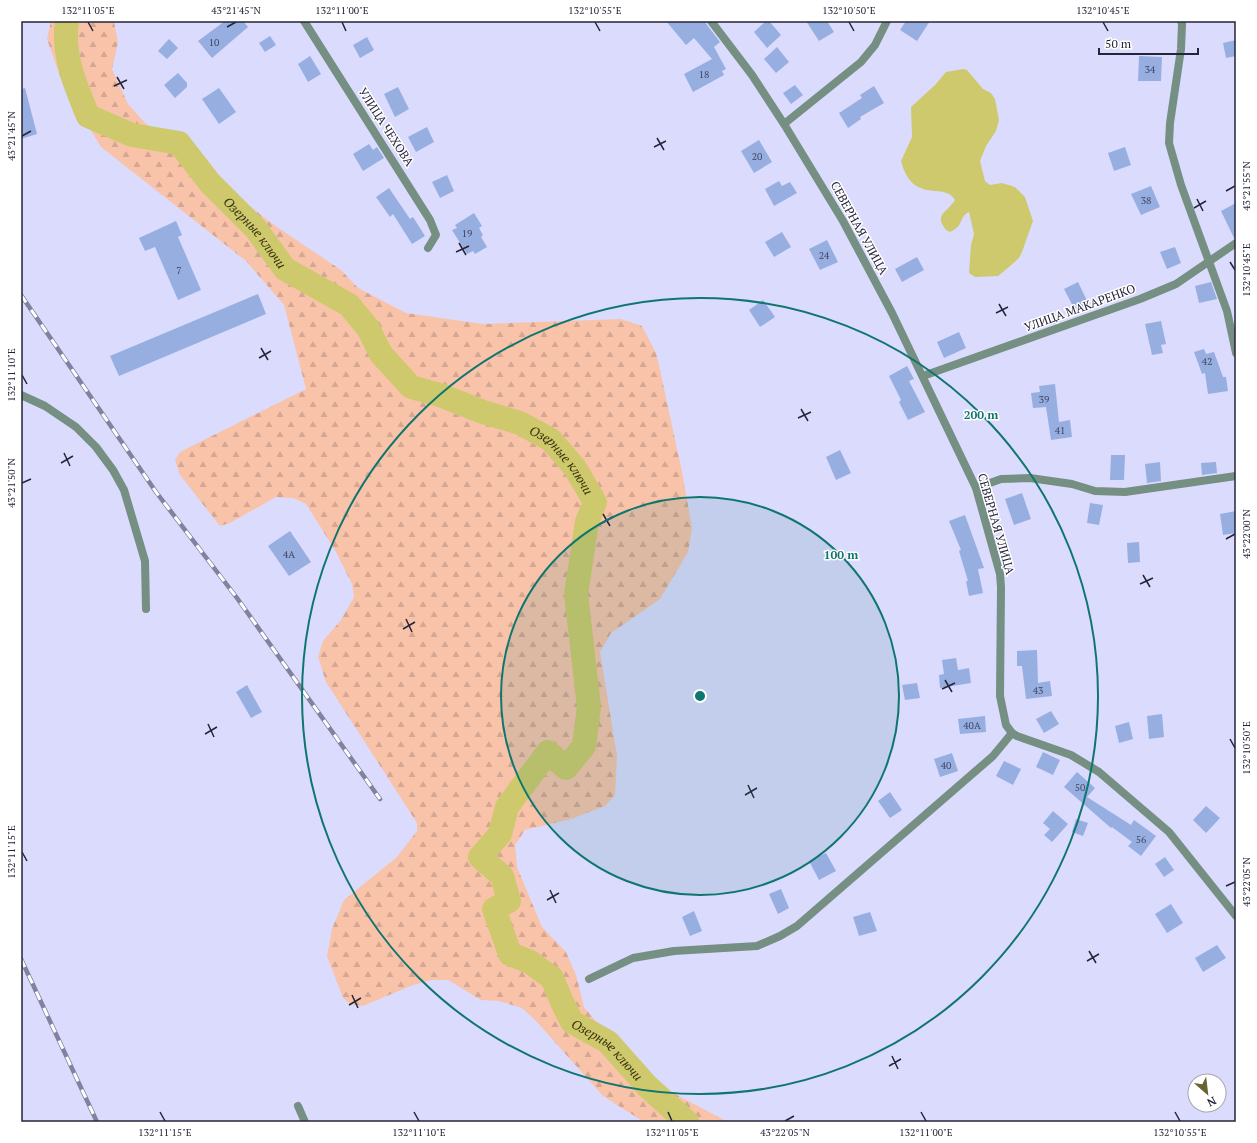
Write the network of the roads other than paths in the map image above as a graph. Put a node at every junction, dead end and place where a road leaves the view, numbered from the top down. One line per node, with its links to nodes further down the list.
1 (304, 21): 7 (street, УЛИЦА ЧЕХОВА)
2 (711, 21): 5 (street, СЕВЕРНАЯ УЛИЦА)
3 (887, 21): 5 (street)
4 (1181, 21): 8 (street)
5 (784, 124): 10 (street, СЕВЕРНАЯ УЛИЦА)
6 (1236, 243): 8 (street, УЛИЦА МАКАРЕНКО)
7 (428, 248)
8 (1209, 260): 9 (street); 10 (street, УЛИЦА МАКАРЕНКО)
9 (1236, 353)
10 (923, 376): 13 (street, СЕВЕРНАЯ УЛИЦА)
11 (21, 395): 14 (street)
12 (1236, 476): 13 (street)
13 (976, 488): 15 (street, СЕВЕРНАЯ УЛИЦА)
14 (146, 609)
15 (1012, 733): 16 (street); 17 (street)
16 (1236, 916)
17 (589, 979)
18 (298, 1106): 19 (street)
19 (306, 1122)

